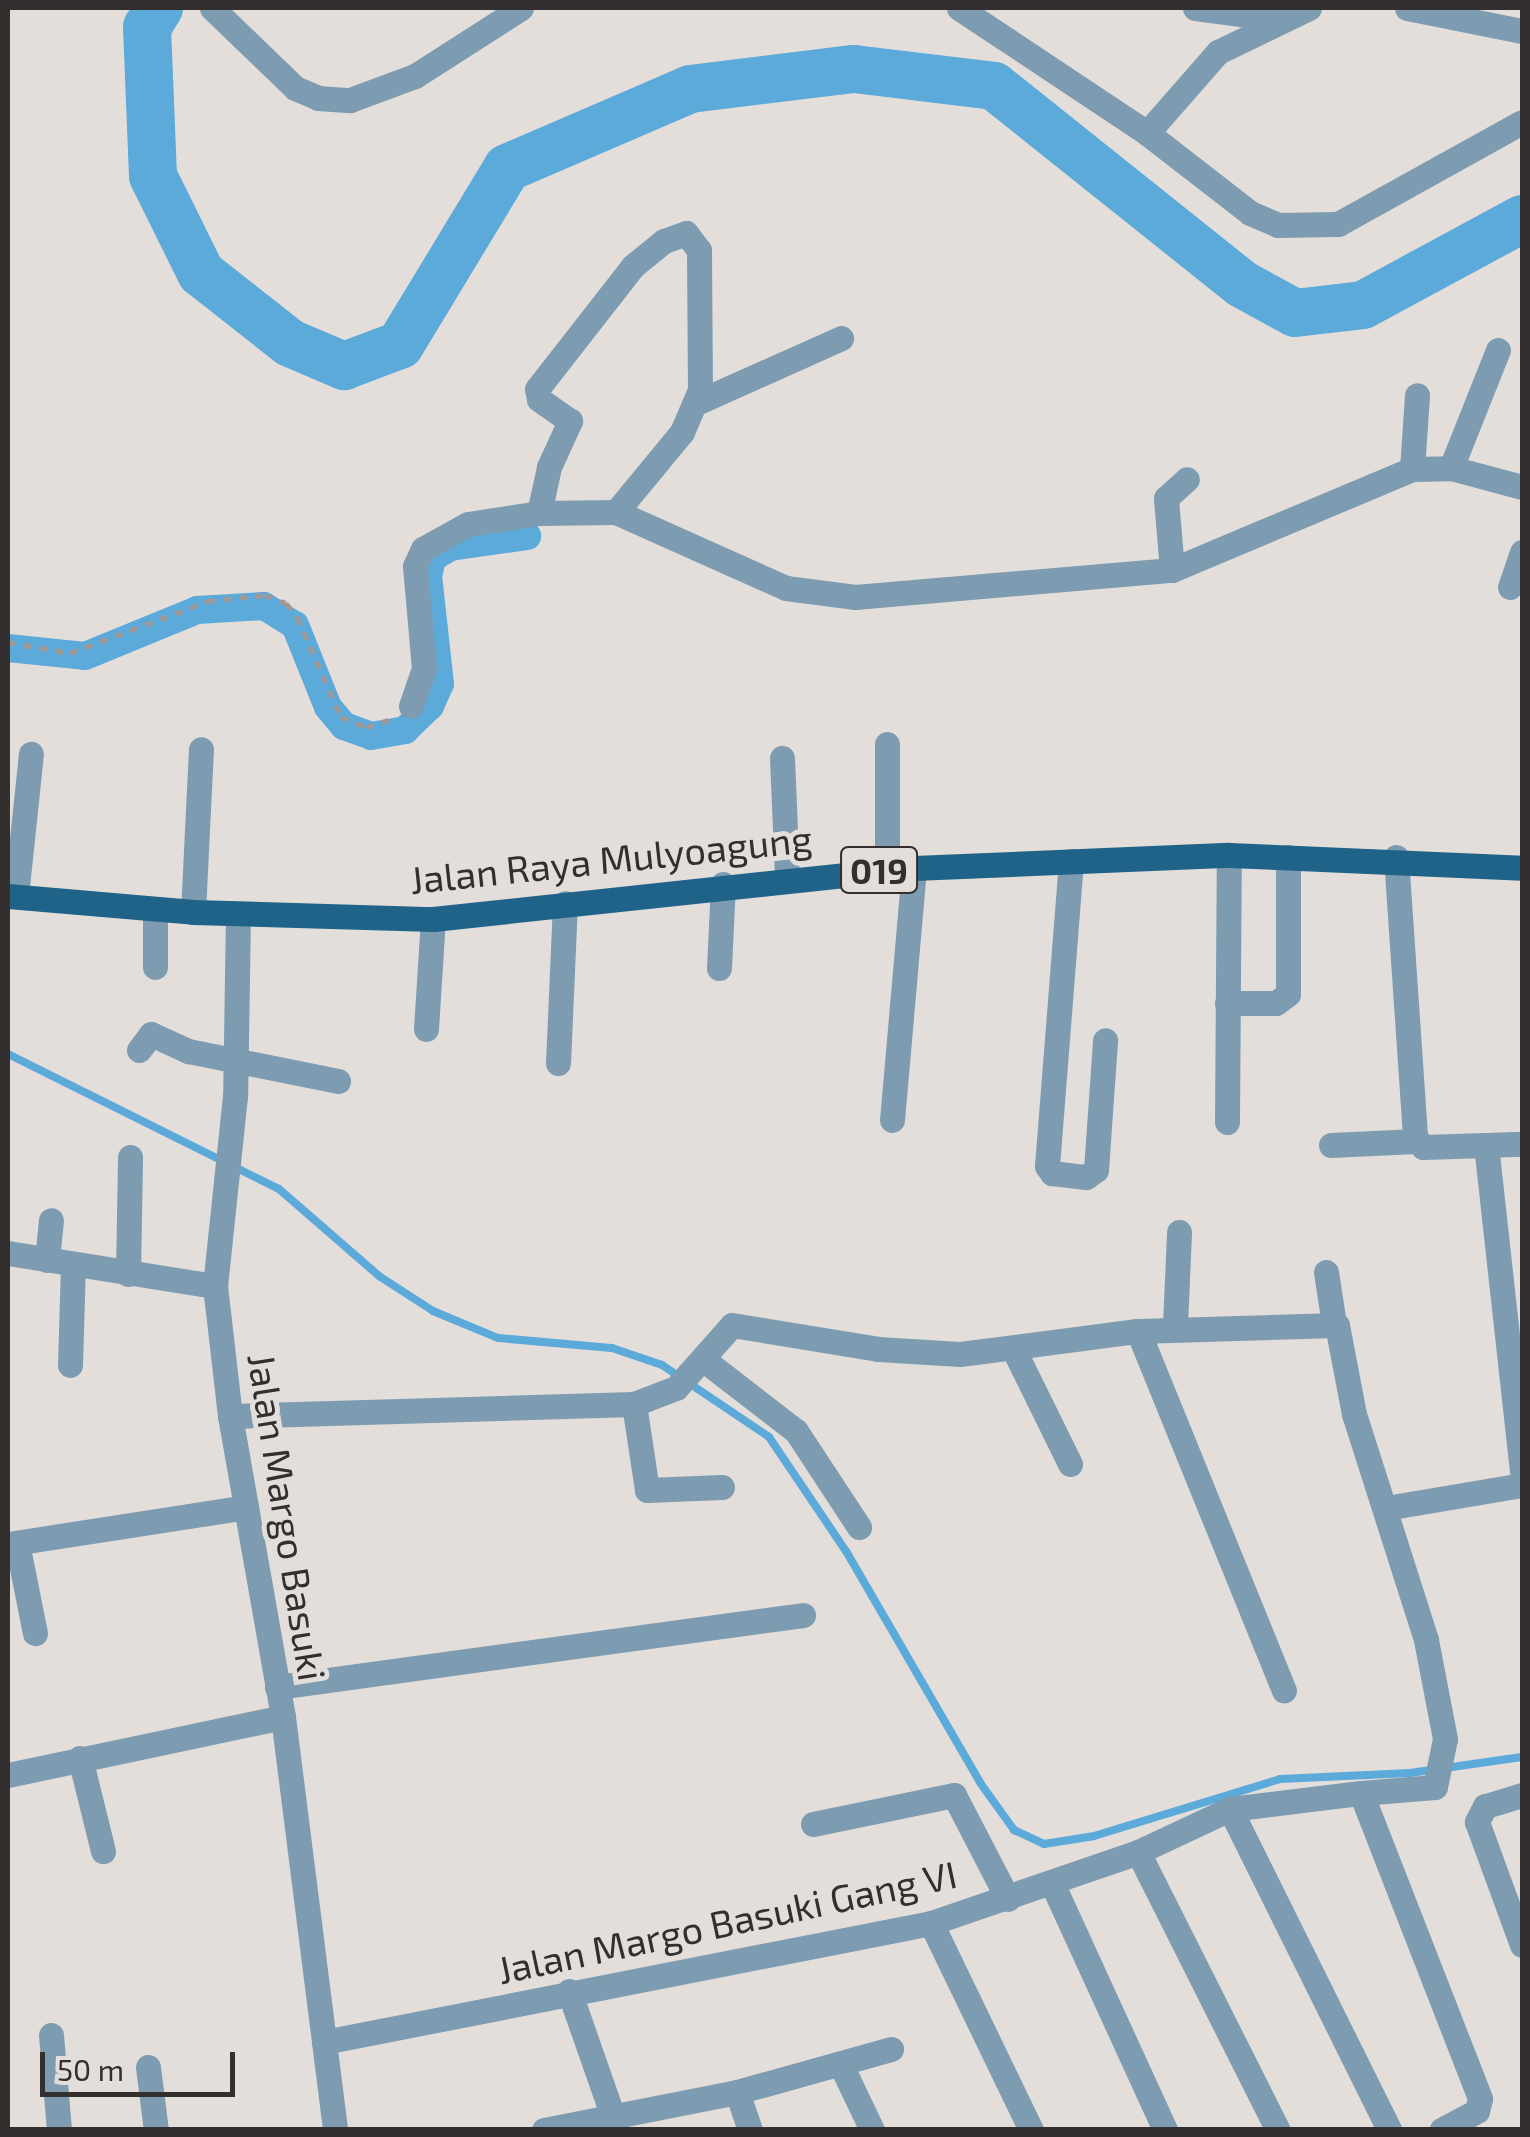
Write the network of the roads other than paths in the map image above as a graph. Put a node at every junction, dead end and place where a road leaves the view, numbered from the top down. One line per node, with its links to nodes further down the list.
1 (522, 8): 6 (street)
2 (959, 8): 10 (street)
3 (1195, 8): 7 (street)
4 (1309, 8): 7 (street)
5 (1406, 8): 8 (street)
6 (218, 13)
7 (1277, 19): 10 (street)
8 (1522, 31)
9 (1522, 122): 10 (street)
10 (1147, 133)
11 (841, 338): 14 (street)
12 (1498, 350): 15 (street)
13 (1417, 395): 16 (street)
14 (696, 403): 19 (street); 20 (street)
15 (1451, 468): 16 (street); 18 (street)
16 (1412, 469): 22 (street)
17 (1188, 479): 22 (street)
18 (1522, 488)
19 (616, 512): 20 (street); 22 (street)
20 (539, 513): 24 (street)
21 (1522, 552): 23 (street)
22 (1172, 570)
23 (1510, 587)
24 (411, 706)
25 (888, 744): 35 (street)
26 (201, 750): 41 (street)
27 (31, 754): 38 (street)
28 (782, 758): 36 (street)
29 (1229, 855): 30 (main road, Jalan Raya Mulyoagung / 019); 32 (main road, Jalan Raya Mulyoagung / 019); 46 (street)
30 (1288, 857): 31 (main road, Jalan Raya Mulyoagung / 019); 46 (street)
31 (1396, 857): 34 (main road, Jalan Raya Mulyoagung / 019); 55 (street)
32 (1071, 861): 33 (main road, Jalan Raya Mulyoagung / 019); 48 (street)
33 (914, 868): 35 (main road, Jalan Raya Mulyoagung / 019); 53 (street)
34 (1522, 868)
35 (886, 870): 36 (main road, Jalan Raya Mulyoagung / 019)
36 (787, 879): 37 (main road, Jalan Raya Mulyoagung / 019)
37 (723, 884): 39 (main road, Jalan Raya Mulyoagung / 019); 45 (street)
38 (12, 896): 40 (main road, Jalan Raya Mulyoagung / 019)
39 (565, 903): 43 (main road, Jalan Raya Mulyoagung / 019); 51 (street)
40 (155, 910): 41 (main road, Jalan Raya Mulyoagung / 019); 44 (street)
41 (193, 912): 42 (main road, Jalan Raya Mulyoagung / 019)
42 (238, 914): 43 (main road, Jalan Raya Mulyoagung / 019); 50 (street, Jalan Margo Basuki)
43 (433, 919): 47 (street)
44 (155, 967)
45 (718, 968)
46 (1227, 1003): 54 (street)
47 (426, 1029)
48 (1104, 1040)
49 (138, 1050): 50 (street)
50 (237, 1058): 52 (street); 67 (street, Jalan Margo Basuki)
51 (558, 1063)
52 (338, 1081)
53 (892, 1120)
54 (1228, 1122)
55 (1416, 1141): 57 (street); 58 (street)
56 (1522, 1144): 58 (street)
57 (1331, 1145)
58 (1486, 1146): 72 (street)
59 (130, 1157): 66 (street)
60 (51, 1220): 63 (street)
61 (1179, 1232): 69 (street)
62 (8, 1253): 63 (street)
63 (47, 1260): 64 (street)
64 (73, 1265): 66 (street); 74 (street)
65 (1326, 1272): 68 (street)
66 (128, 1274): 67 (street)
67 (214, 1286): 76 (street, Jalan Margo Basuki)
68 (1334, 1324): 69 (street); 82 (street)
69 (1174, 1325): 70 (street)
70 (1138, 1331): 71 (street); 88 (street)
71 (1014, 1350): 73 (street); 77 (street)
72 (1514, 1358): 78 (street)
73 (702, 1362): 75 (street); 83 (street)
74 (70, 1365)
75 (634, 1404): 76 (street); 80 (street)
76 (230, 1416): 81 (street, Jalan Margo Basuki)
77 (1070, 1464)
78 (1522, 1471)
79 (1522, 1486): 82 (street)
80 (722, 1487)
81 (246, 1506): 84 (street); 87 (street, Jalan Margo Basuki)
82 (1386, 1508): 92 (street, Jalan Margo Basuki Gang VI)
83 (858, 1527)
84 (12, 1543): 86 (street)
85 (803, 1615): 87 (street)
86 (35, 1632)
87 (278, 1687): 89 (street, Jalan Margo Basuki)
88 (1284, 1690)
89 (283, 1717): 90 (street); 104 (street, Jalan Margo Basuki)
90 (80, 1758): 91 (street); 96 (street)
91 (8, 1775)
92 (1360, 1793): 94 (street, Jalan Margo Basuki Gang VI); 120 (street)
93 (1522, 1795): 101 (street)
94 (1230, 1809): 97 (street, Jalan Margo Basuki Gang VI); 119 (street)
95 (813, 1824): 99 (street)
96 (103, 1851)
97 (1138, 1852): 98 (street, Jalan Margo Basuki Gang VI); 118 (street)
98 (1052, 1883): 99 (street, Jalan Margo Basuki Gang VI); 117 (street)
99 (1008, 1899): 100 (street, Jalan Margo Basuki Gang VI)
100 (931, 1923): 102 (street, Jalan Margo Basuki Gang VI); 116 (street)
101 (1522, 1945)
102 (569, 1991): 104 (street, Jalan Margo Basuki Gang VI); 109 (street)
103 (51, 2034): 110 (street)
104 (324, 2042): 112 (street, Jalan Margo Basuki)
105 (892, 2049): 106 (street)
106 (841, 2065): 108 (street); 115 (street)
107 (148, 2068): 111 (street)
108 (737, 2092): 109 (street); 114 (street)
109 (615, 2122): 113 (street)
110 (59, 2130)
111 (156, 2130)
112 (335, 2130)
113 (544, 2130)
114 (750, 2130)
115 (872, 2130)
116 (1031, 2130)
117 (1165, 2130)
118 (1278, 2130)
119 (1389, 2130)
120 (1442, 2130)

